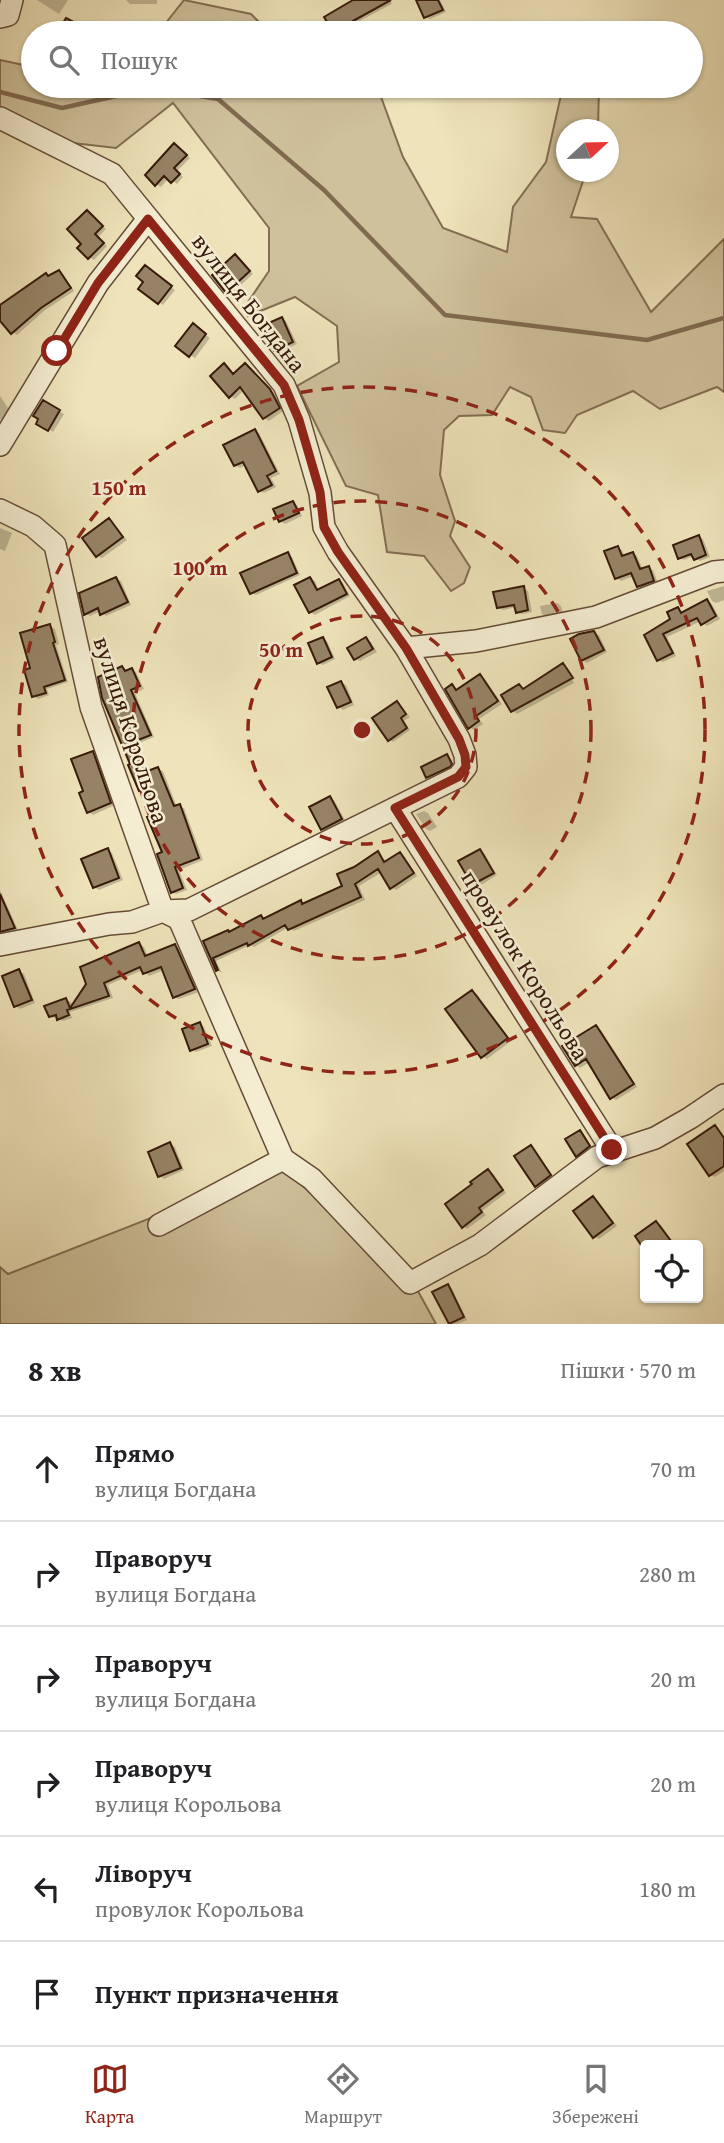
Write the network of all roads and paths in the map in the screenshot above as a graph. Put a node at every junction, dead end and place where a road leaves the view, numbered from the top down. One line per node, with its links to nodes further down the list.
1 (12, 0): 2 (street)
2 (0, 17)
3 (0, 118): 4 (street, вулиця Богдана)
4 (148, 219): 5 (street); 8 (street, вулиця Богдана)
5 (0, 445)
6 (0, 510): 10 (street, вулиця Корольова)
7 (724, 572): 8 (street)
8 (406, 648): 9 (street, вулиця Богдана)
9 (395, 808): 10 (street); 13 (street, провулок Корольова)
10 (163, 911): 11 (street); 14 (street)
11 (0, 945)
12 (724, 1095): 13 (street)
13 (612, 1150): 14 (street)
14 (283, 1158): 15 (street)
15 (159, 1225)

